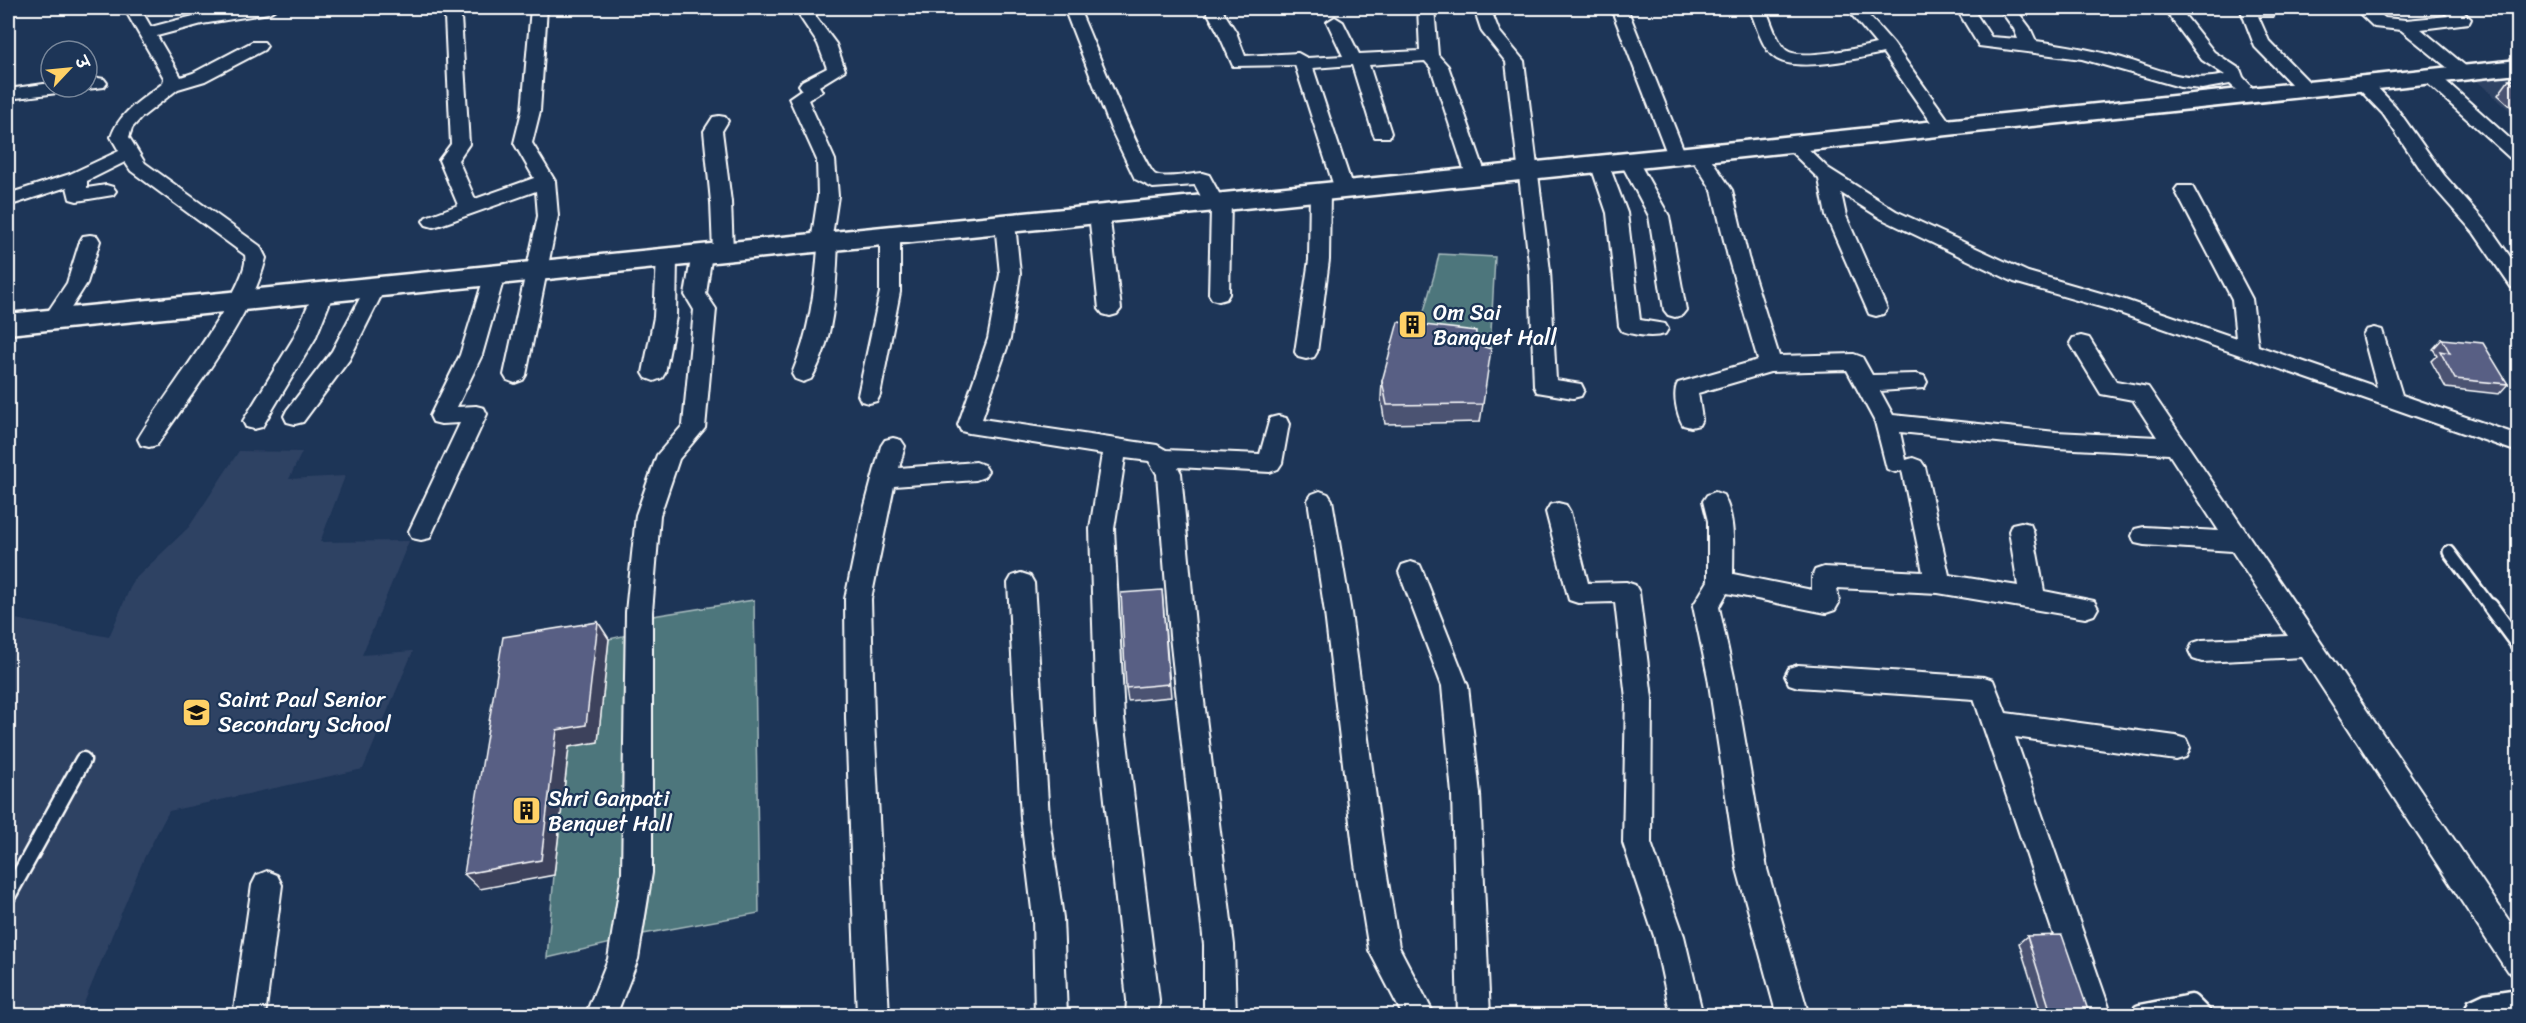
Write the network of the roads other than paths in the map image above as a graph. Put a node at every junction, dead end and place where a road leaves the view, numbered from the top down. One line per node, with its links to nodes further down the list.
1 (132, 8): 22 (street)
2 (269, 8): 18 (street)
3 (539, 8): 51 (street)
4 (807, 8): 64 (street)
5 (1213, 8): 28 (street)
6 (1426, 8): 26 (street)
7 (1482, 8): 47 (street)
8 (1619, 8): 43 (street)
9 (1758, 8): 25 (street)
10 (1854, 8): 25 (street)
11 (1964, 8): 24 (street)
12 (2007, 8): 24 (street)
13 (2176, 8): 34 (street)
14 (2362, 8): 21 (street)
15 (2449, 8): 21 (street)
16 (1071, 9): 56 (street)
17 (2267, 12): 35 (street)
18 (182, 15): 22 (street)
19 (453, 17): 57 (street)
20 (1335, 22): 27 (street)
21 (2406, 25): 30 (street)
22 (147, 33): 33 (street)
23 (258, 46): 33 (street)
24 (2031, 46): 34 (street)
25 (1887, 47): 39 (street)
26 (1429, 56): 27 (street); 48 (street)
27 (1356, 59): 28 (street); 40 (street)
28 (1304, 63): 52 (street)
29 (2518, 67): 30 (main road)
30 (2465, 73): 31 (main road)
31 (2431, 77): 32 (main road); 44 (street)
32 (2364, 84): 35 (main road); 69 (street)
33 (172, 85): 42 (street)
34 (2243, 86): 35 (main road); 39 (main road)
35 (2307, 90)
36 (39, 91): 37 (street)
37 (9, 96)
38 (719, 121): 65 (street)
39 (1945, 128): 41 (main road)
40 (1382, 133)
41 (1792, 144): 43 (main road); 49 (street)
42 (129, 153): 50 (street); 73 (street)
43 (1687, 155): 45 (main road); 84 (street)
44 (2518, 155)
45 (1629, 161): 46 (main road); 76 (street)
46 (1599, 164): 47 (main road); 79 (street)
47 (1526, 170): 48 (main road); 90 (street)
48 (1476, 175): 52 (main road)
49 (1828, 176): 75 (street); 82 (street)
50 (77, 178): 54 (street); 55 (street)
51 (545, 181): 57 (street); 67 (street)
52 (1332, 190): 56 (main road); 83 (street)
53 (2185, 190): 82 (street)
54 (106, 191)
55 (12, 199): 60 (street)
56 (1217, 201): 58 (main road); 72 (street)
57 (469, 208): 59 (street)
58 (1099, 213): 61 (main road); 74 (street)
59 (433, 221)
60 (8, 222)
61 (1005, 223): 62 (main road); 102 (street)
62 (890, 234): 64 (main road); 91 (street)
63 (90, 240): 77 (street)
64 (825, 241): 65 (main road); 86 (street)
65 (712, 252): 66 (main road); 132 (street)
66 (667, 257): 67 (main road); 85 (street)
67 (535, 270): 68 (main road); 87 (street)
68 (495, 274): 70 (main road); 109 (street)
69 (2518, 282)
70 (376, 286): 71 (main road); 93 (street)
71 (324, 292): 73 (main road); 95 (street)
72 (1219, 294)
73 (239, 300): 77 (main road); 98 (street)
74 (1110, 309)
75 (1876, 309)
76 (1675, 310)
77 (54, 320): 78 (main road)
78 (8, 324)
79 (1657, 329)
80 (2374, 335): 92 (street)
81 (2081, 343): 101 (street)
82 (2248, 351): 92 (street)
83 (1306, 352)
84 (1770, 364): 89 (street); 94 (street)
85 (654, 373)
86 (803, 374)
87 (515, 375)
88 (1916, 382): 89 (street)
89 (1865, 383): 96 (street)
90 (1573, 390)
91 (869, 395)
92 (2392, 401): 99 (street)
93 (295, 416)
94 (1691, 419)
95 (254, 421)
96 (1886, 422): 101 (street); 117 (street)
97 (1278, 424): 103 (street)
98 (149, 439)
99 (2518, 444)
100 (893, 446): 105 (street)
101 (2175, 446): 112 (street)
102 (1115, 447): 103 (street); 135 (street)
103 (1160, 458): 136 (street)
104 (976, 471): 105 (street)
105 (885, 478): 133 (street)
106 (1320, 500): 137 (street)
107 (1715, 501): 115 (street)
108 (1558, 512): 139 (street)
109 (421, 531)
110 (2021, 531): 118 (street)
111 (2144, 536): 112 (street)
112 (2240, 542): 121 (street)
113 (2449, 552): 120 (lane)
114 (1411, 572): 138 (street)
115 (1721, 582): 117 (street); 140 (street)
116 (1021, 583): 134 (street)
117 (1938, 583): 118 (street)
118 (2033, 599): 119 (street)
119 (2085, 608)
120 (2518, 644)
121 (2309, 646): 122 (street); 129 (street)
122 (2202, 651)
123 (1798, 676): 124 (street)
124 (1996, 723): 125 (street); 141 (street)
125 (2176, 747)
126 (83, 760): 128 (lane)
127 (267, 885): 131 (street)
128 (8, 896)
129 (2518, 960)
130 (2518, 1010): 144 (main road)
131 (249, 1016)
132 (600, 1016)
133 (873, 1016)
134 (1051, 1016)
135 (1142, 1016)
136 (1220, 1016)
137 (1420, 1016)
138 (1474, 1016)
139 (1688, 1016)
140 (1793, 1016)
141 (2097, 1016)
142 (2140, 1016): 143 (lane)
143 (2205, 1016)
144 (2484, 1016)

